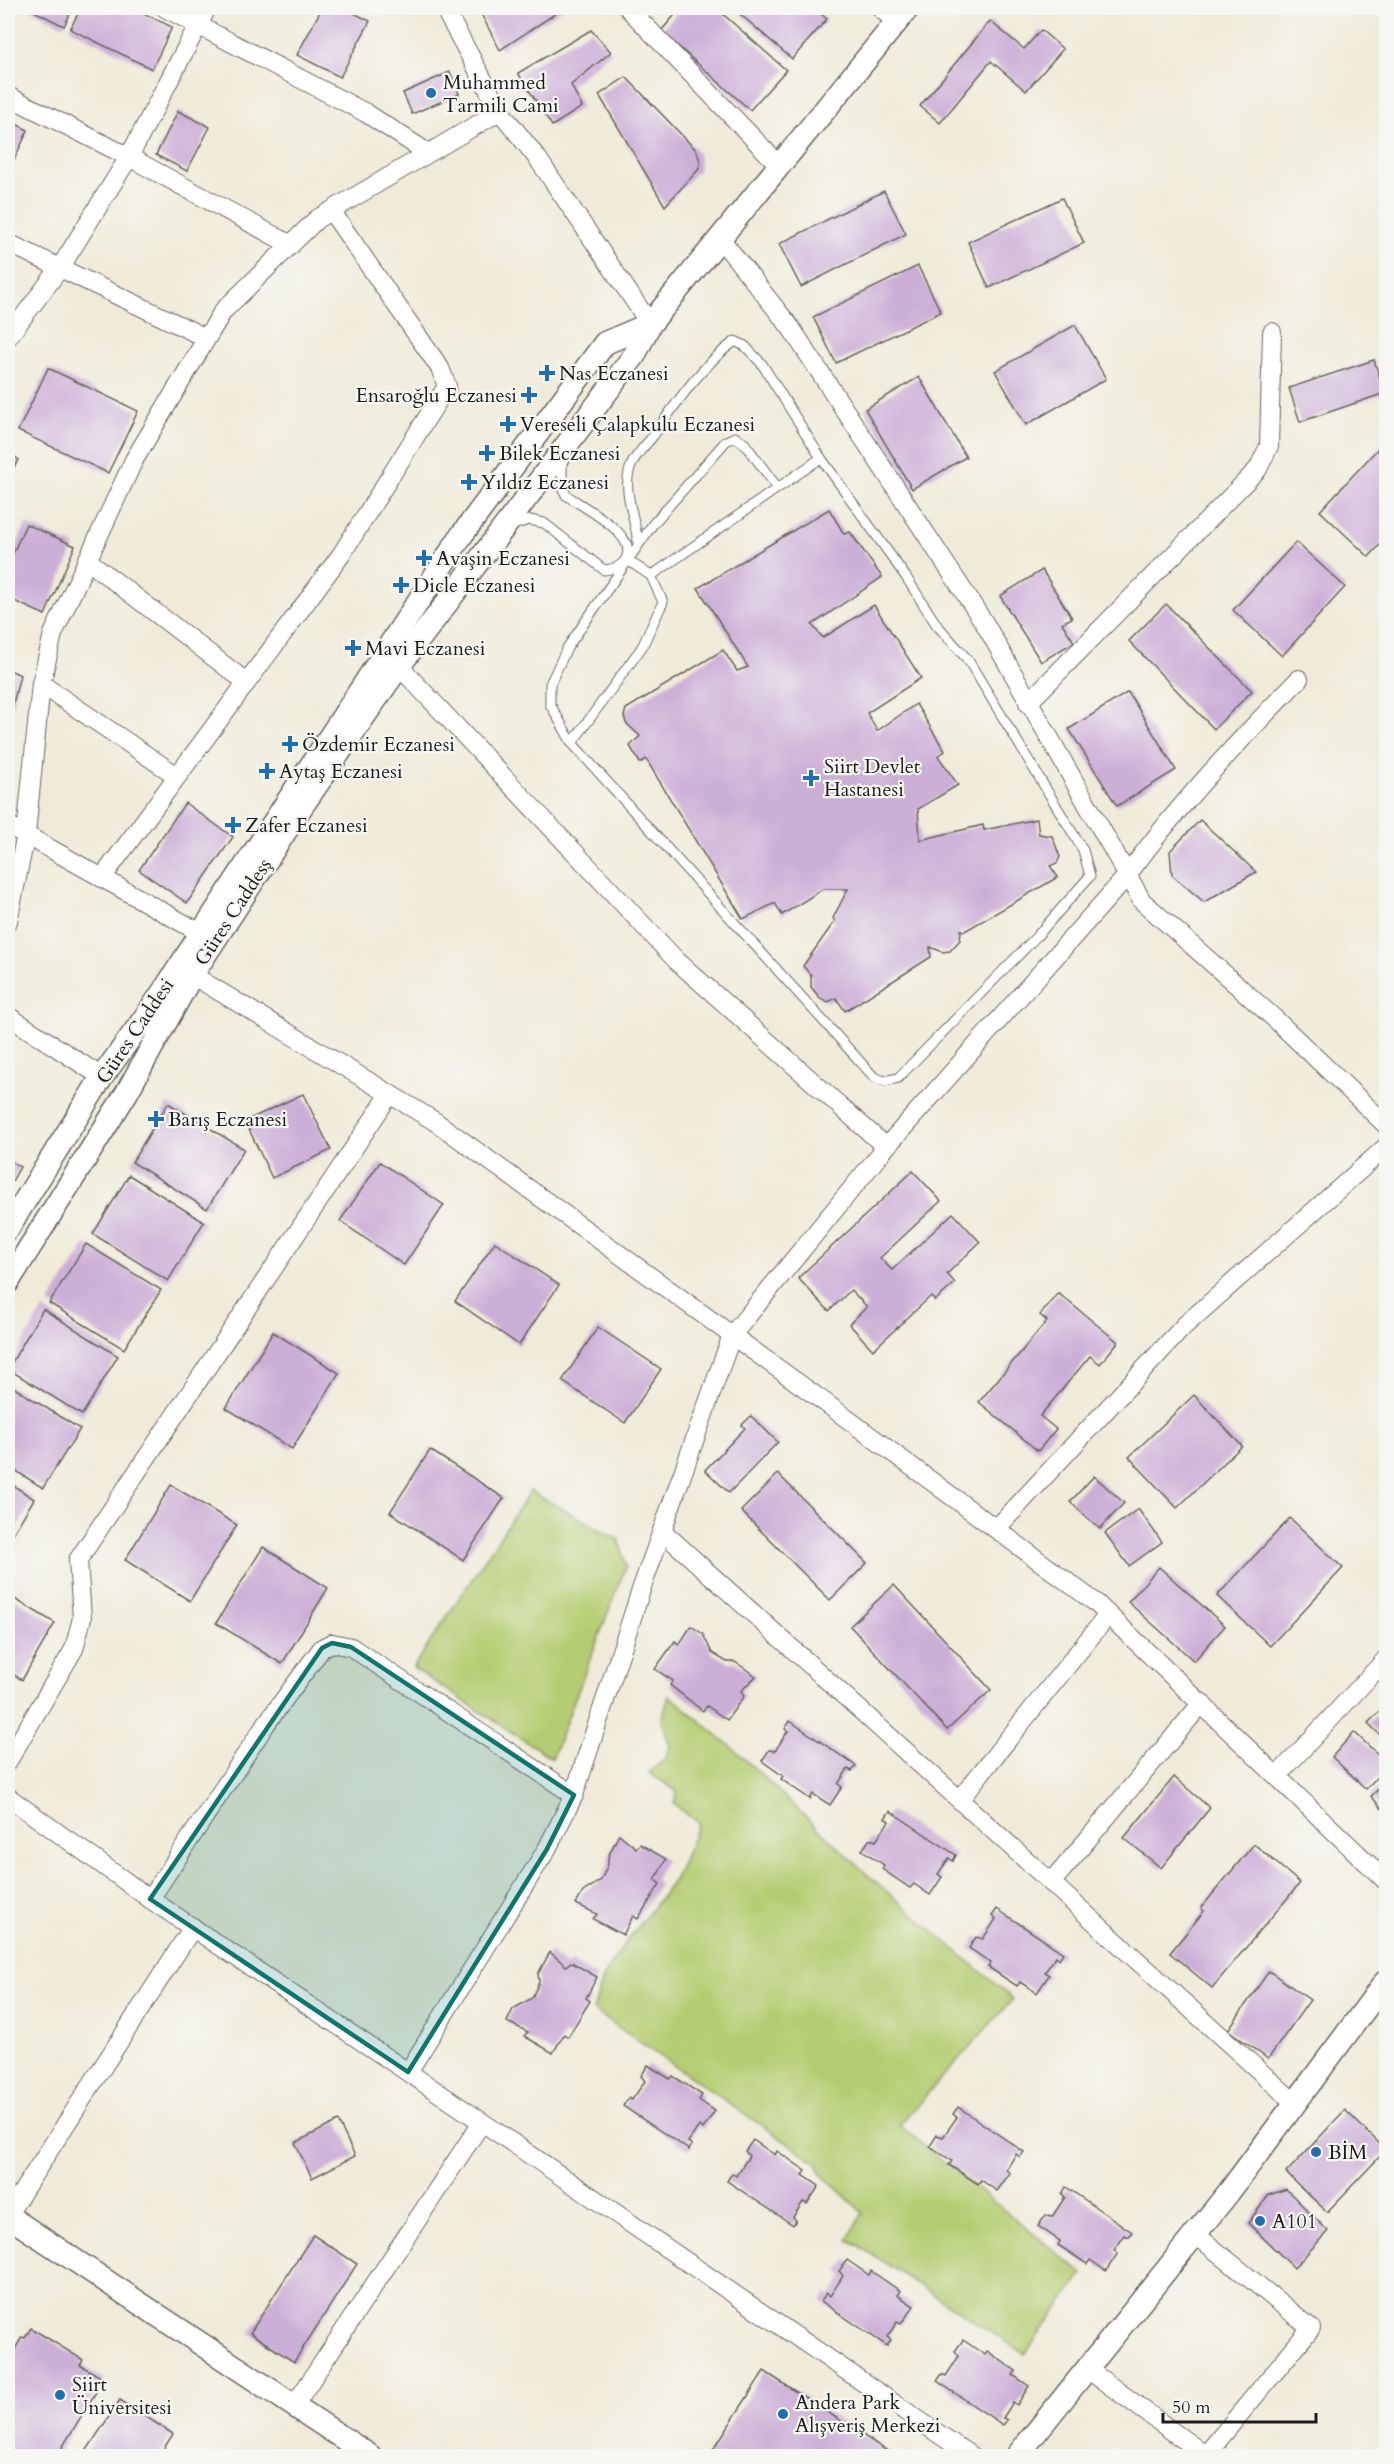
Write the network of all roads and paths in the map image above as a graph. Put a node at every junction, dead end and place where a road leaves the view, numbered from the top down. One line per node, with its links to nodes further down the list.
1 (165, 8): 6 (street)
2 (444, 8): 8 (street)
3 (628, 8): 11 (street)
4 (880, 8): 5 (street)
5 (903, 15): 11 (street, Güres Caddesş)
6 (203, 16): 9 (street); 10 (street)
7 (8, 96): 10 (street)
8 (500, 111): 9 (street); 17 (street)
9 (428, 153): 12 (street)
10 (129, 157): 15 (street); 16 (street)
11 (778, 164): 13 (street, Güres Caddesş)
12 (332, 212): 15 (street); 31 (street)
13 (719, 237): 17 (street, Güres Caddesş); 33 (street)
14 (8, 243): 16 (street)
15 (291, 244): 20 (street)
16 (60, 268): 19 (street); 20 (street)
17 (650, 324): 21 (street, Güres Caddesş); 41 (street, Güres Caddesi)
18 (1272, 332): 33 (street)
19 (8, 337)
20 (207, 338): 27 (street)
21 (562, 453): 24 (street, Güres Caddesş); 26 (lane)
22 (822, 458): 23 (lane); 25 (lane); 34 (lane)
23 (777, 487): 25 (lane); 28 (lane)
24 (505, 527): 26 (lane); 29 (street, Güres Caddesş)
25 (638, 543): 26 (lane)
26 (626, 559): 28 (lane); 34 (lane)
27 (87, 560): 31 (street); 32 (street)
28 (651, 576): 34 (lane)
29 (399, 666): 41 (street, Güres Caddesş); 47 (street)
30 (1299, 679): 38 (street)
31 (246, 682): 35 (street)
32 (41, 684): 35 (street); 37 (street)
33 (1028, 704): 38 (street)
34 (572, 743)
35 (177, 776): 39 (street)
36 (8, 825): 37 (street)
37 (26, 834): 39 (street); 40 (street)
38 (1126, 877): 46 (street); 47 (street)
39 (102, 878): 41 (street)
40 (8, 921)
41 (207, 937): 42 (street, Güres Caddesş); 44 (street, Güres Caddesi)
42 (192, 975): 45 (street); 50 (street, Güres Caddesş)
43 (8, 1016): 44 (street)
44 (102, 1077): 49 (street, Güres Caddesi)
45 (390, 1094): 51 (street); 57 (street)
46 (1386, 1125)
47 (886, 1147): 51 (street)
48 (1386, 1147): 52 (street)
49 (8, 1228)
50 (8, 1281)
51 (732, 1335): 52 (street); 53 (street)
52 (996, 1529): 54 (street)
53 (662, 1531): 59 (street); 61 (street)
54 (1108, 1615): 56 (street); 61 (street)
55 (1386, 1659): 58 (street)
56 (1202, 1703): 58 (street); 63 (street)
57 (8, 1761)
58 (1278, 1775): 62 (street)
59 (574, 1795): 64 (street); 67 (street)
60 (8, 1797): 64 (street)
61 (960, 1799): 63 (street)
62 (1386, 1881)
63 (1052, 1882): 68 (street)
64 (150, 1899): 65 (street)
65 (193, 1927): 67 (street); 70 (street)
66 (1386, 1982): 68 (street)
67 (408, 2072): 69 (street)
68 (1296, 2104): 71 (street)
69 (482, 2121): 73 (street); 76 (street)
70 (8, 2215): 73 (street)
71 (1195, 2234): 72 (street); 74 (street)
72 (1086, 2368): 74 (street); 77 (street)
73 (294, 2406): 75 (street)
74 (1206, 2456)
75 (370, 2457)
76 (971, 2457)
77 (1017, 2457)

